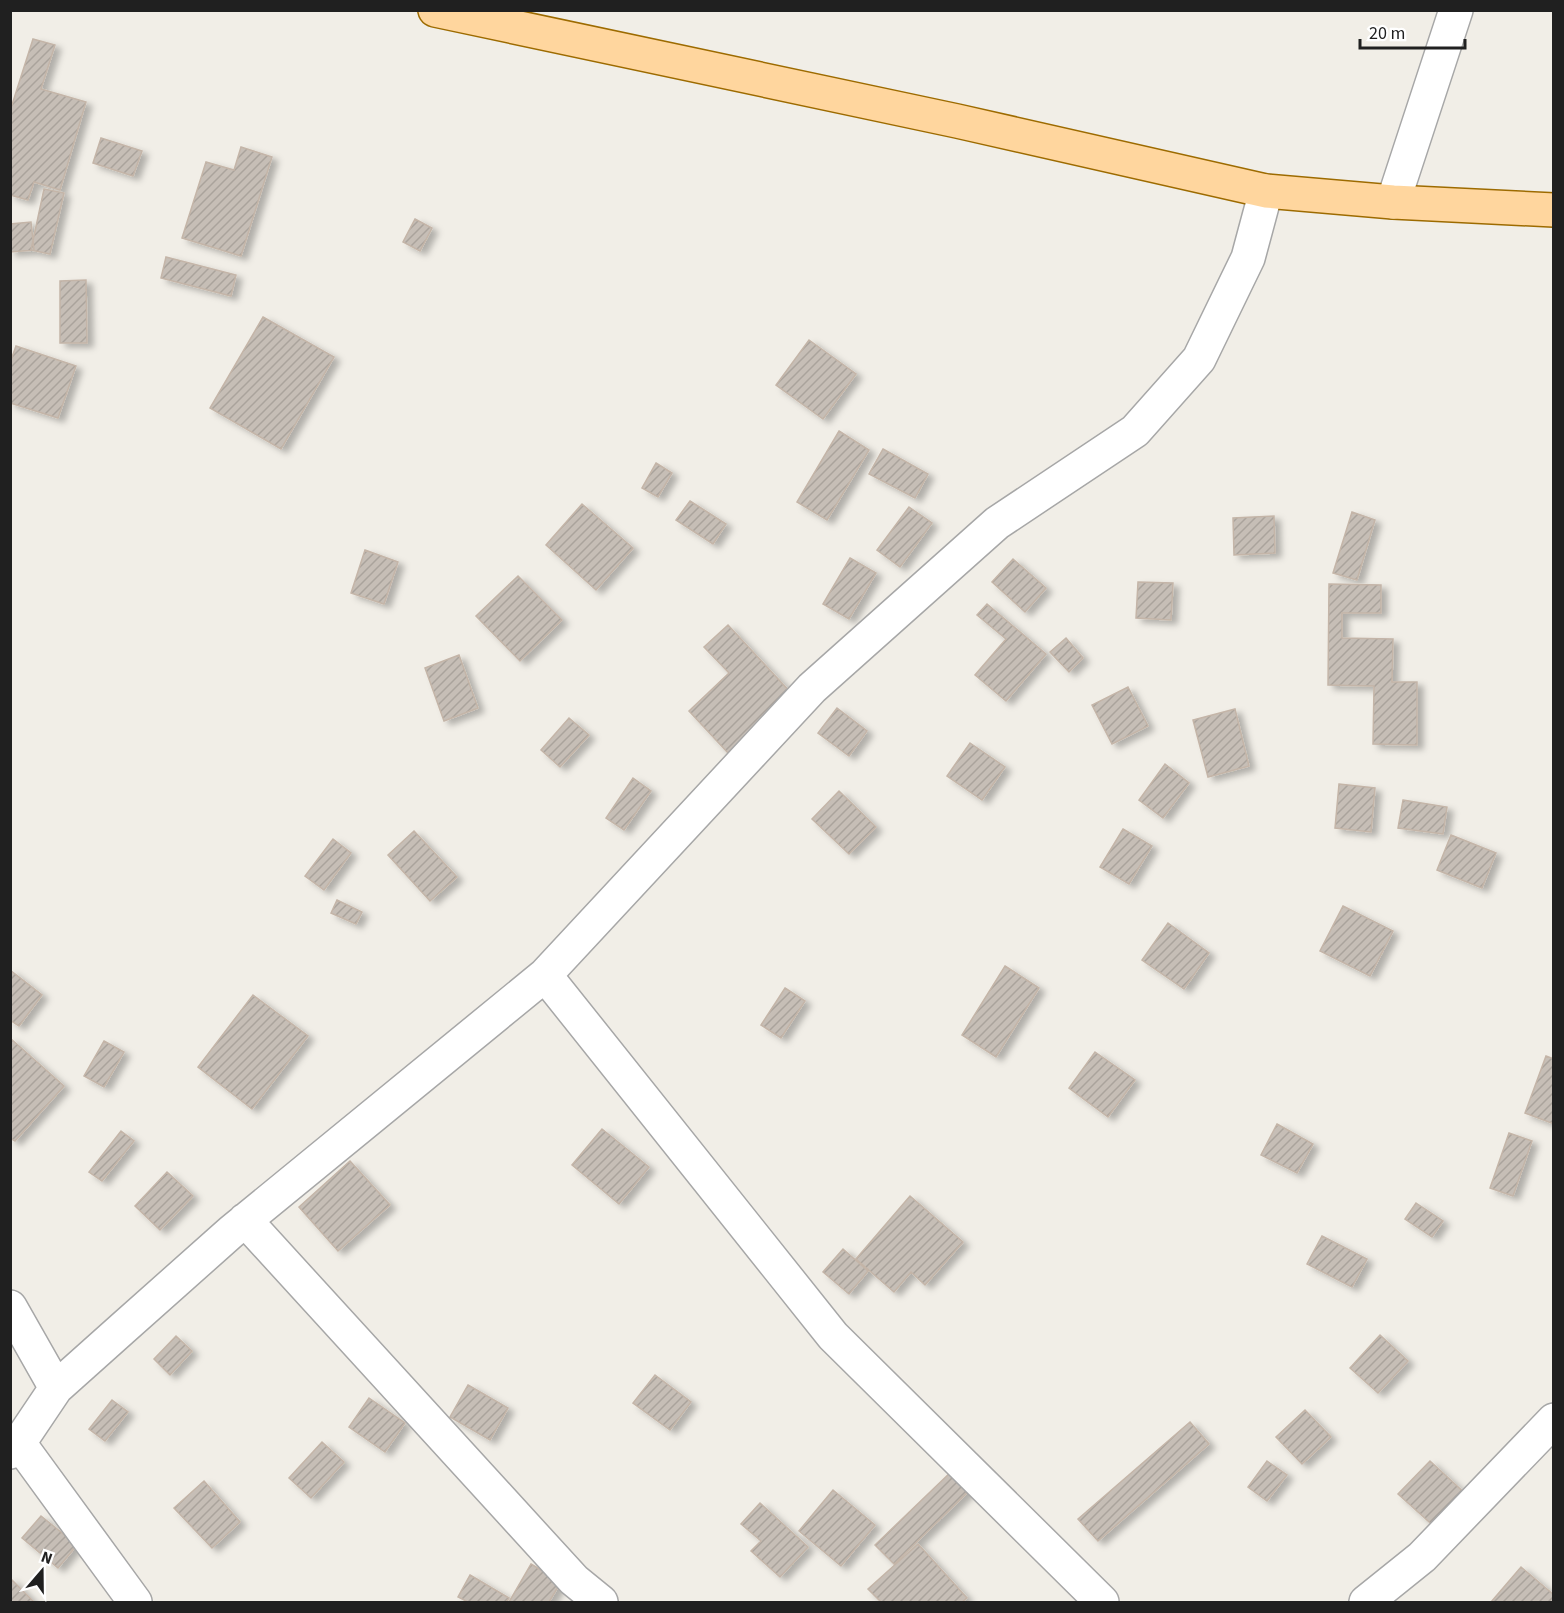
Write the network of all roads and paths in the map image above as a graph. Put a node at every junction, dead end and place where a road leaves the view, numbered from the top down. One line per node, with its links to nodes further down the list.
1 (435, 10): 3 (main road)
2 (1456, 10): 4 (street)
3 (1266, 191): 4 (main road); 6 (street)
4 (1393, 202): 5 (main road)
5 (1554, 210)
6 (545, 975): 7 (street); 14 (street)
7 (245, 1220): 9 (street); 13 (street)
8 (10, 1307): 9 (street)
9 (56, 1388): 11 (street)
10 (1554, 1420): 15 (street)
11 (15, 1447): 12 (street)
12 (135, 1602)
13 (601, 1602)
14 (1102, 1602)
15 (1366, 1602)

